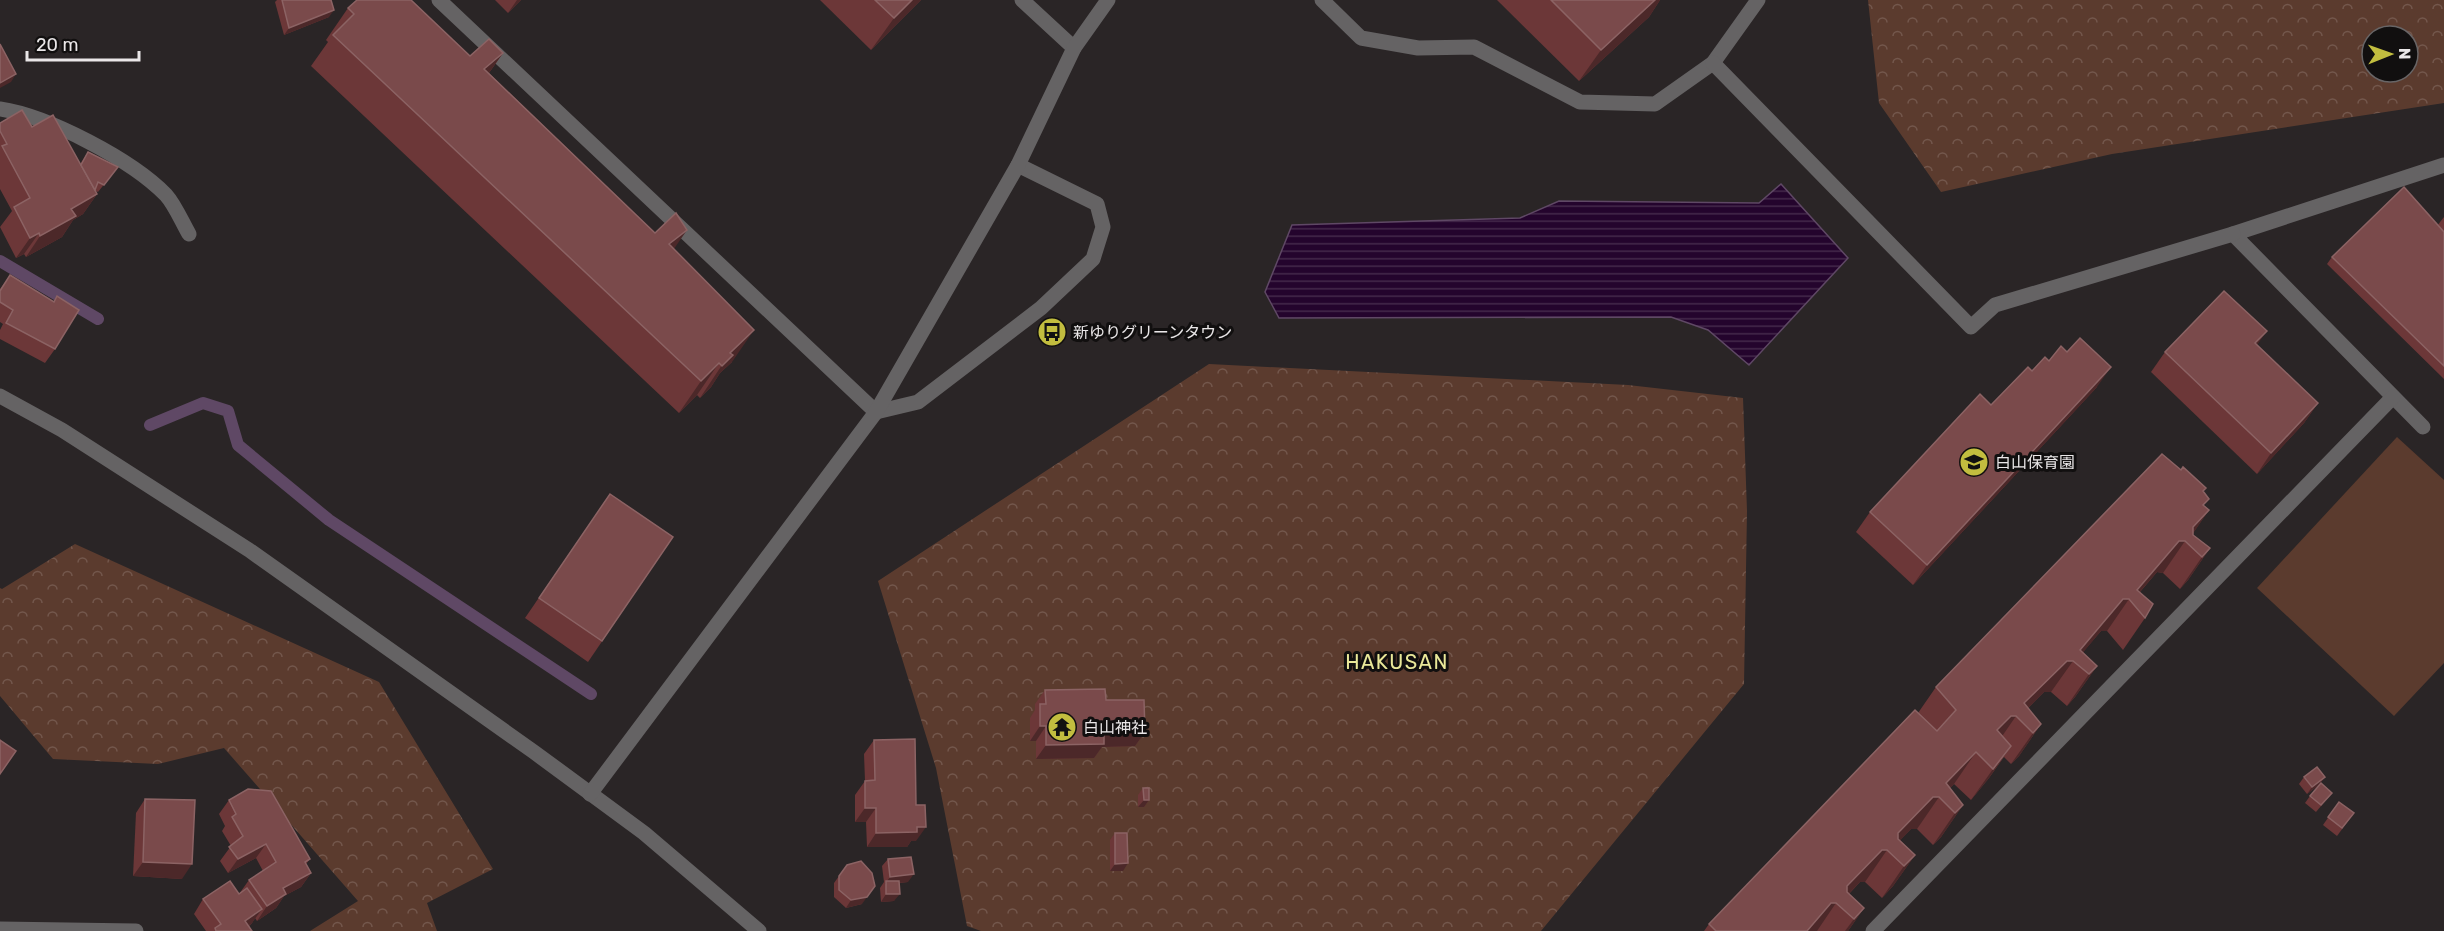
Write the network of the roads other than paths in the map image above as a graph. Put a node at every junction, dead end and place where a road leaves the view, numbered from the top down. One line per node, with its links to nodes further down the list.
1 (438, 0): 15 (street)
2 (1022, 0): 6 (street)
3 (1108, 0): 6 (street)
4 (1322, 0): 7 (street)
5 (1758, 0): 7 (street)
6 (1074, 48): 9 (street)
7 (1713, 63): 12 (street)
8 (0, 109): 11 (street)
9 (1018, 165): 15 (street); 15 (street)
10 (2444, 165): 12 (street)
11 (189, 234)
12 (2233, 234): 14 (street)
13 (0, 396): 17 (street)
14 (2393, 397): 16 (street); 21 (street)
15 (876, 412): 17 (street)
16 (2423, 427)
17 (590, 794): 20 (street)
18 (0, 929): 19 (street)
19 (136, 931)
20 (759, 931)
21 (1873, 931)

